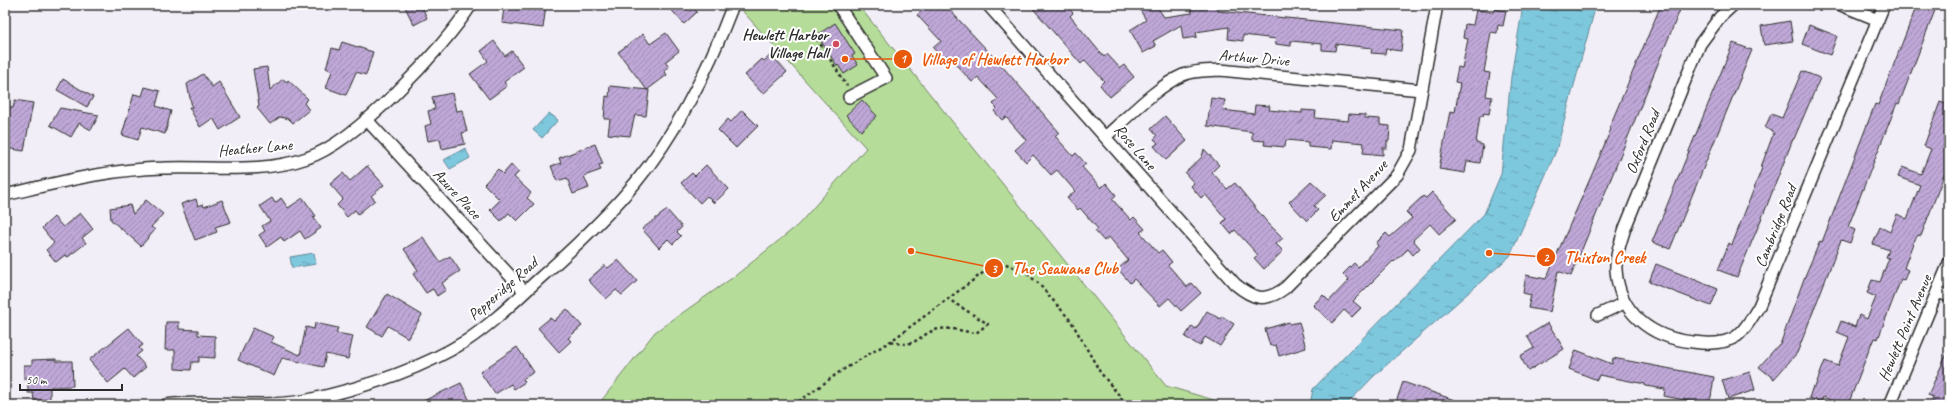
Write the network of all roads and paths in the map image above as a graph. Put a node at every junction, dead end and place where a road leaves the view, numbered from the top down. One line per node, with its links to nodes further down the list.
1 (471, 5): 13 (street, Heather Lane)
2 (733, 5): 17 (street, Pepperidge Road)
3 (838, 5): 12 (street)
4 (988, 5): 14 (street, Rose Lane)
5 (1437, 5): 11 (street, Emmet Avenue)
6 (1733, 5): 22 (street, Oxford Road)
7 (1841, 5): 9 (street)
8 (1884, 5): 9 (street, Cambridge Road)
9 (1878, 20): 22 (street, Cambridge Road)
10 (814, 34): 12 (path)
11 (1422, 90): 14 (street, Arthur Drive); 20 (street, Emmet Avenue)
12 (850, 96)
13 (366, 119): 15 (street, Heather Lane); 17 (street, Azure Place)
14 (1105, 137): 20 (street, Rose Lane)
15 (5, 195)
16 (1949, 263): 18 (street, Hewlett Point Avenue)
17 (525, 292): 25 (street, Pepperidge Road)
18 (1937, 292): 19 (street); 28 (street, Hewlett Point Avenue)
19 (1949, 296)
20 (1266, 298)
21 (948, 299): 24 (path); 24 (path); 27 (path)
22 (1624, 303): 23 (street)
23 (1598, 315)
24 (891, 340): 26 (path)
25 (166, 405)
26 (794, 405)
27 (1127, 405)
28 (1890, 405)

